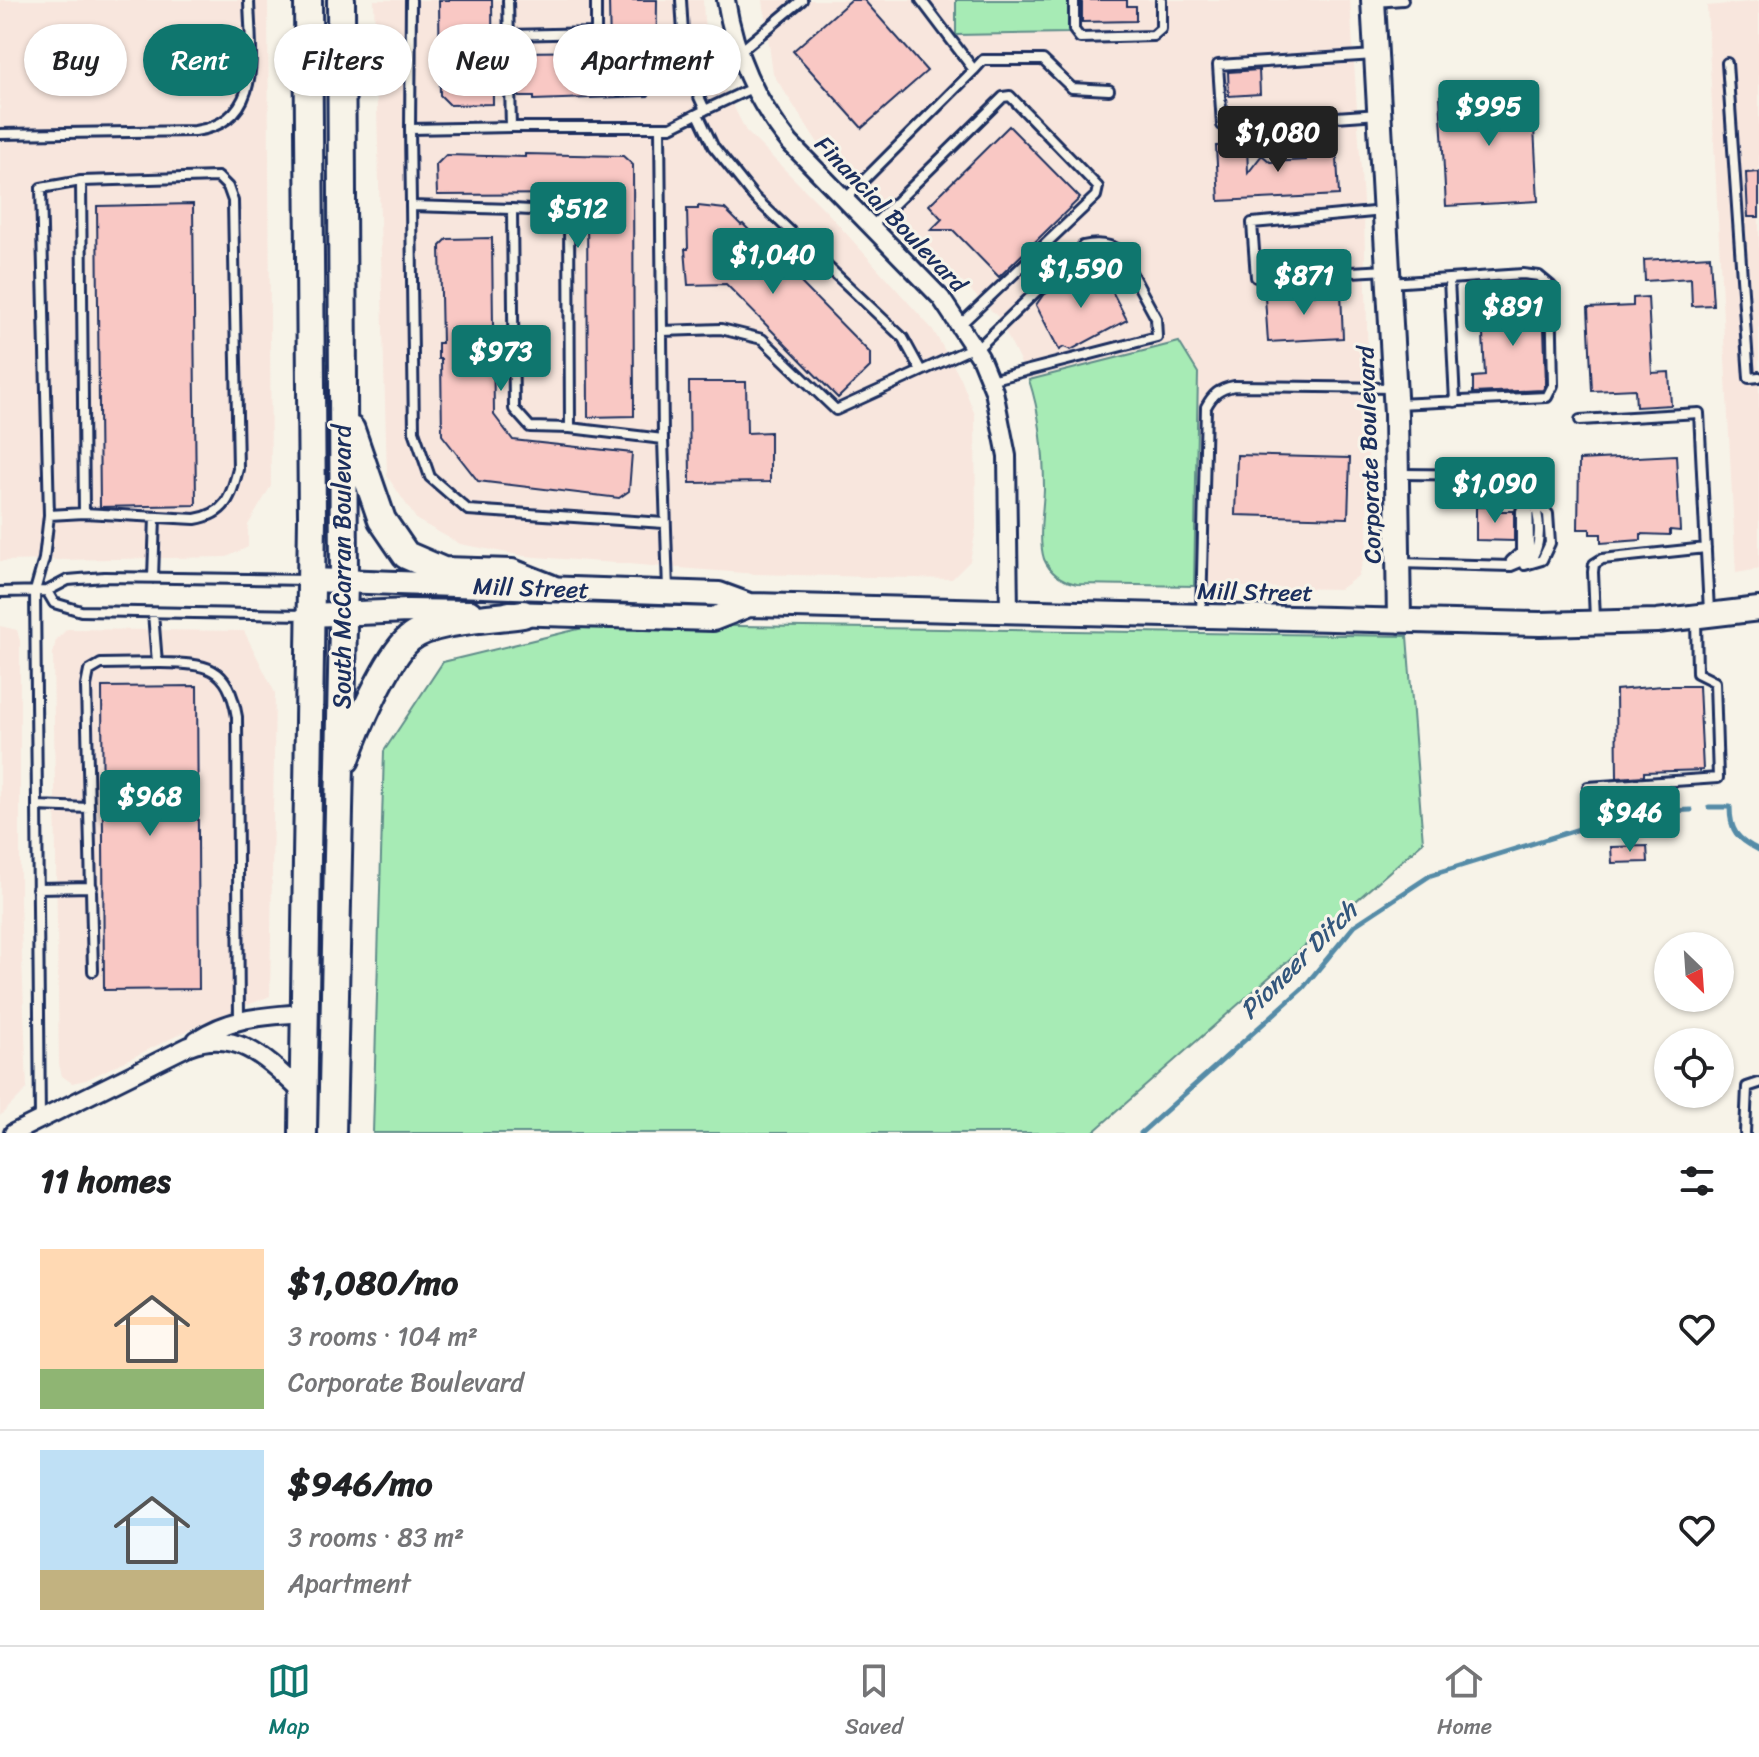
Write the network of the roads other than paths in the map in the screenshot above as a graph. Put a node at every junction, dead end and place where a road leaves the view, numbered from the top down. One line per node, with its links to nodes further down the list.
1 (249, 0): 31 (lane)
2 (308, 0): 63 (main road, South McCarran Boulevard)
3 (341, 0): 47 (main road, South McCarran Boulevard)
4 (411, 0): 30 (lane)
5 (508, 0): 15 (lane)
6 (596, 0): 17 (lane)
7 (681, 0): 26 (lane)
8 (726, 0): 16 (street, Financial Boulevard)
9 (802, 0): 18 (lane)
10 (921, 0): 22 (lane)
11 (1074, 0): 12 (lane)
12 (1161, 0)
13 (1403, 0): 14 (lane)
14 (1373, 1): 19 (main road, Corporate Boulevard)
15 (508, 24)
16 (731, 24)
17 (537, 34)
18 (741, 50)
19 (1376, 55): 27 (main road, Corporate Boulevard); 27 (lane)
20 (741, 62): 23 (street, Financial Boulevard)
21 (1727, 63): 44 (lane)
22 (974, 70): 24 (lane); 33 (lane)
23 (752, 88): 26 (lane); 33 (street, Financial Boulevard)
24 (1109, 90)
25 (510, 96): 28 (lane)
26 (702, 112): 29 (lane); 43 (lane)
27 (1379, 114): 36 (main road, Corporate Boulevard)
28 (511, 127): 29 (lane); 30 (lane)
29 (660, 127): 41 (lane)
30 (410, 129): 34 (lane)
31 (0, 134)
32 (81, 181): 54 (lane); 55 (lane); 56 (lane)
33 (845, 199): 37 (street, Financial Boulevard)
34 (411, 206): 35 (lane); 57 (lane)
35 (512, 209): 50 (lane); 50 (lane)
36 (1385, 210): 38 (main road, Corporate Boulevard); 38 (lane)
37 (871, 227): 40 (street, Financial Boulevard); 40 (lane)
38 (1389, 276): 39 (lane); 46 (main road, Corporate Boulevard)
39 (1449, 279): 48 (lane); 48 (lane)
40 (961, 324): 42 (street, Financial Boulevard)
41 (662, 331): 43 (lane); 51 (lane)
42 (975, 348): 43 (lane); 45 (street, Financial Boulevard); 45 (lane)
43 (921, 371)
44 (1759, 377)
45 (990, 381): 72 (street, Financial Boulevard)
46 (1395, 396): 48 (lane); 52 (main road, Corporate Boulevard); 77 (lane)
47 (343, 401): 64 (main road, South McCarran Boulevard); 65 (main road)
48 (1455, 402)
49 (1580, 420): 58 (lane)
50 (570, 428): 51 (lane)
51 (663, 439): 57 (lane)
52 (1397, 474): 53 (lane); 59 (main road, Corporate Boulevard)
53 (1528, 492): 60 (lane); 61 (lane); 61 (lane)
54 (84, 513): 55 (lane); 56 (lane)
55 (49, 515): 66 (lane)
56 (155, 517): 62 (lane)
57 (664, 523): 69 (lane)
58 (1706, 548): 78 (lane); 80 (lane)
59 (1399, 563): 60 (lane); 79 (main road, Corporate Boulevard)
60 (1503, 565): 61 (lane)
61 (1515, 565)
62 (153, 578): 63 (lane); 67 (lane)
63 (311, 580): 64 (main road, Mill Street); 76 (main road, South McCarran Boulevard)
64 (344, 580): 65 (main road, Mill Street); 74 (main road, South McCarran Boulevard)
65 (550, 588): 69 (main road, Mill Street)
66 (35, 591): 67 (lane); 68 (lane); 84 (lane)
67 (47, 591): 73 (lane)
68 (0, 592)
69 (668, 594): 70 (main road, Mill Street)
70 (749, 605): 72 (main road, Mill Street); 75 (main road, Mill Street)
71 (1759, 609): 78 (main road, Mill Street)
72 (1009, 612): 77 (main road, Mill Street)
73 (153, 613): 76 (lane); 81 (lane)
74 (343, 613): 75 (main road, Mill Street); 76 (main road, Mill Street); 82 (main road, South McCarran Boulevard)
75 (523, 614): 82 (main road)
76 (309, 615): 89 (main road, South McCarran Boulevard)
77 (1201, 616): 79 (main road, Mill Street)
78 (1703, 617): 80 (main road, Mill Street); 83 (lane)
79 (1399, 621): 80 (main road, Mill Street)
80 (1595, 624)
81 (157, 663): 85 (lane); 90 (lane)
82 (339, 781): 97 (main road, South McCarran Boulevard)
83 (1588, 787)
84 (37, 806): 85 (lane); 87 (lane)
85 (89, 808): 86 (lane)
86 (92, 887): 87 (lane); 88 (lane)
87 (37, 888): 94 (lane)
88 (93, 971)
89 (305, 1013): 90 (street); 93 (main road, South McCarran Boulevard)
90 (239, 1019): 91 (street)
91 (189, 1046): 93 (street); 94 (street)
92 (1759, 1083): 98 (lane)
93 (305, 1095): 96 (main road, South McCarran Boulevard)
94 (40, 1120): 95 (street)
95 (13, 1133)
96 (303, 1133)
97 (332, 1133)
98 (1745, 1133)

